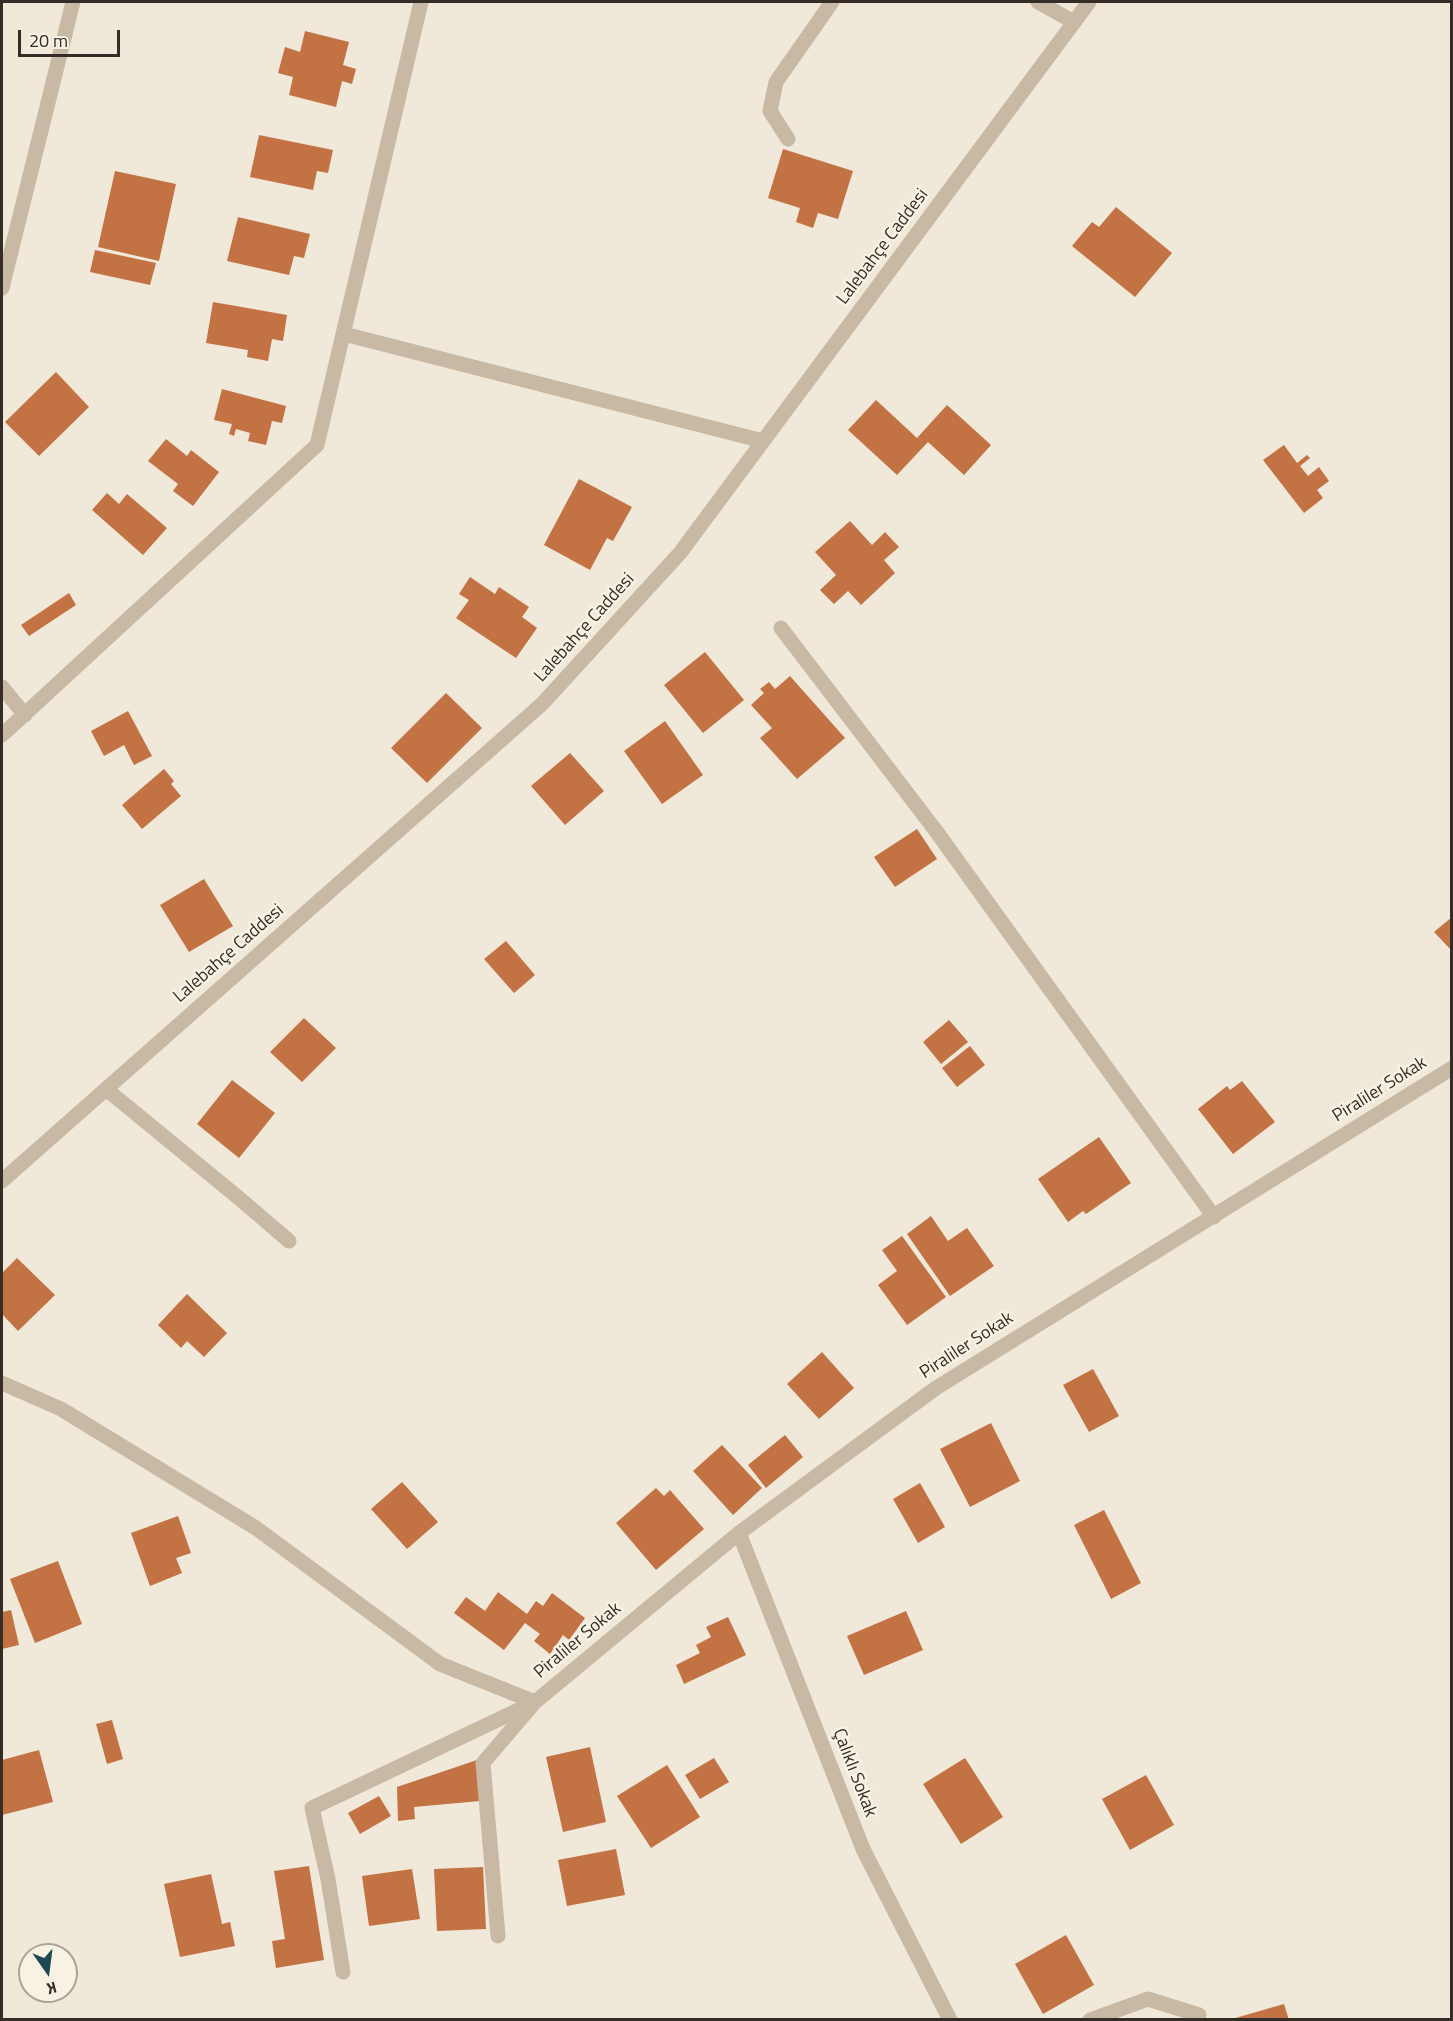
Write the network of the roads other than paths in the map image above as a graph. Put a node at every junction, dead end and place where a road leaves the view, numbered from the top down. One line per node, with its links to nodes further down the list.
1 (73, 2): 8 (street)
2 (421, 2): 9 (street)
3 (832, 2): 7 (street)
4 (1038, 2): 6 (street)
5 (1089, 2): 6 (street, Lalebahçe Caddesi)
6 (1074, 22): 10 (street, Lalebahçe Caddesi)
7 (788, 139)
8 (2, 288)
9 (344, 334): 10 (street); 13 (street)
10 (763, 441): 16 (street, Lalebahçe Caddesi)
11 (782, 628): 18 (street)
12 (2, 687): 13 (street)
13 (25, 715): 14 (street)
14 (2, 735)
15 (1452, 1068): 18 (street, Piraliler Sokak)
16 (106, 1089): 17 (street, Lalebahçe Caddesi); 19 (street)
17 (2, 1181)
18 (1214, 1217): 21 (street, Piraliler Sokak)
19 (289, 1241)
20 (2, 1383): 22 (street)
21 (739, 1533): 22 (street, Piraliler Sokak); 26 (street, Çalıklı Sokak)
22 (535, 1702): 23 (street); 24 (street)
23 (498, 1936)
24 (343, 1972)
25 (1199, 2015): 27 (street)
26 (950, 2019)
27 (1090, 2019)

